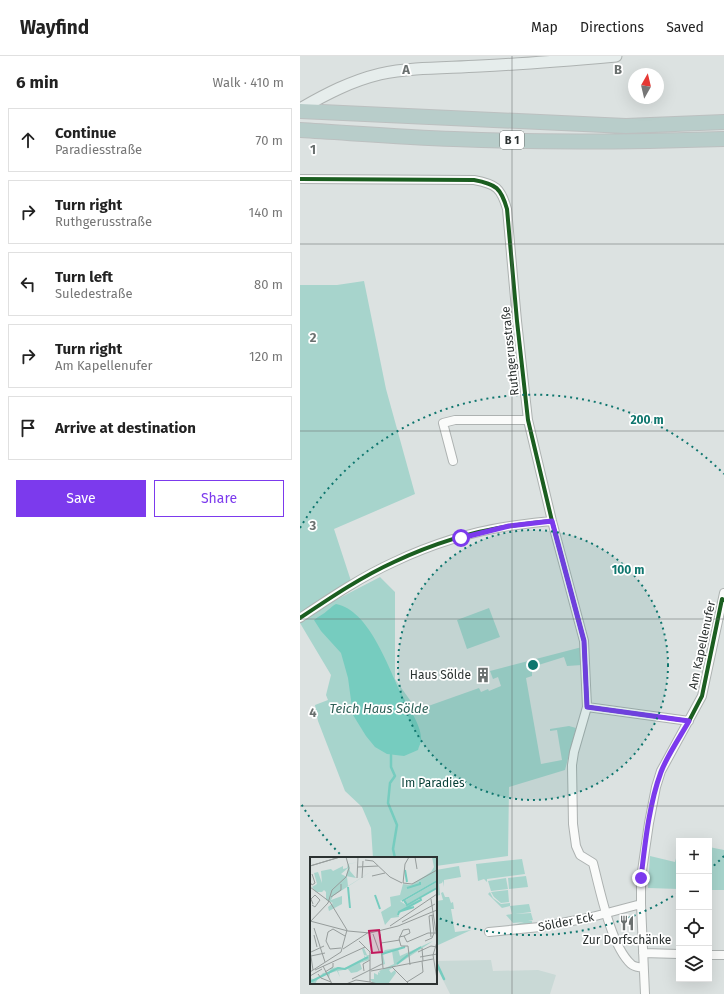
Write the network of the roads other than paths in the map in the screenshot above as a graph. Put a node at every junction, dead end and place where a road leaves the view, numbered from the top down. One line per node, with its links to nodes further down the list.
1 (616, 56): 2 (main road)
2 (300, 110): 3 (highway, B 1)
3 (724, 122)
4 (300, 130): 5 (highway, B 1)
5 (724, 139)
6 (300, 179): 7 (street, Ruthgerusstraße)
7 (528, 420): 8 (street); 9 (street, Ruthgerusstraße)
8 (453, 461)
9 (552, 521): 11 (street); 12 (street, Ruthgerusstraße)
10 (723, 597): 13 (street, Am Kapellenufer)
11 (300, 618)
12 (587, 707): 13 (street); 15 (street, Ruthgerusstraße)
13 (689, 721): 14 (street, Am Kapellenufer)
14 (641, 904): 15 (street, Sölder Eck); 17 (street, Am Kapellenufer)
15 (607, 913): 16 (street, Sölder Eck); 21 (street, Ruthgerusstraße)
16 (489, 932)
17 (643, 953): 18 (street); 21 (street, Am Kapellenufer)
18 (676, 954)
19 (712, 955): 20 (street)
20 (724, 955)
21 (643, 968): 22 (street, Am Kapellenufer)
22 (645, 994)

